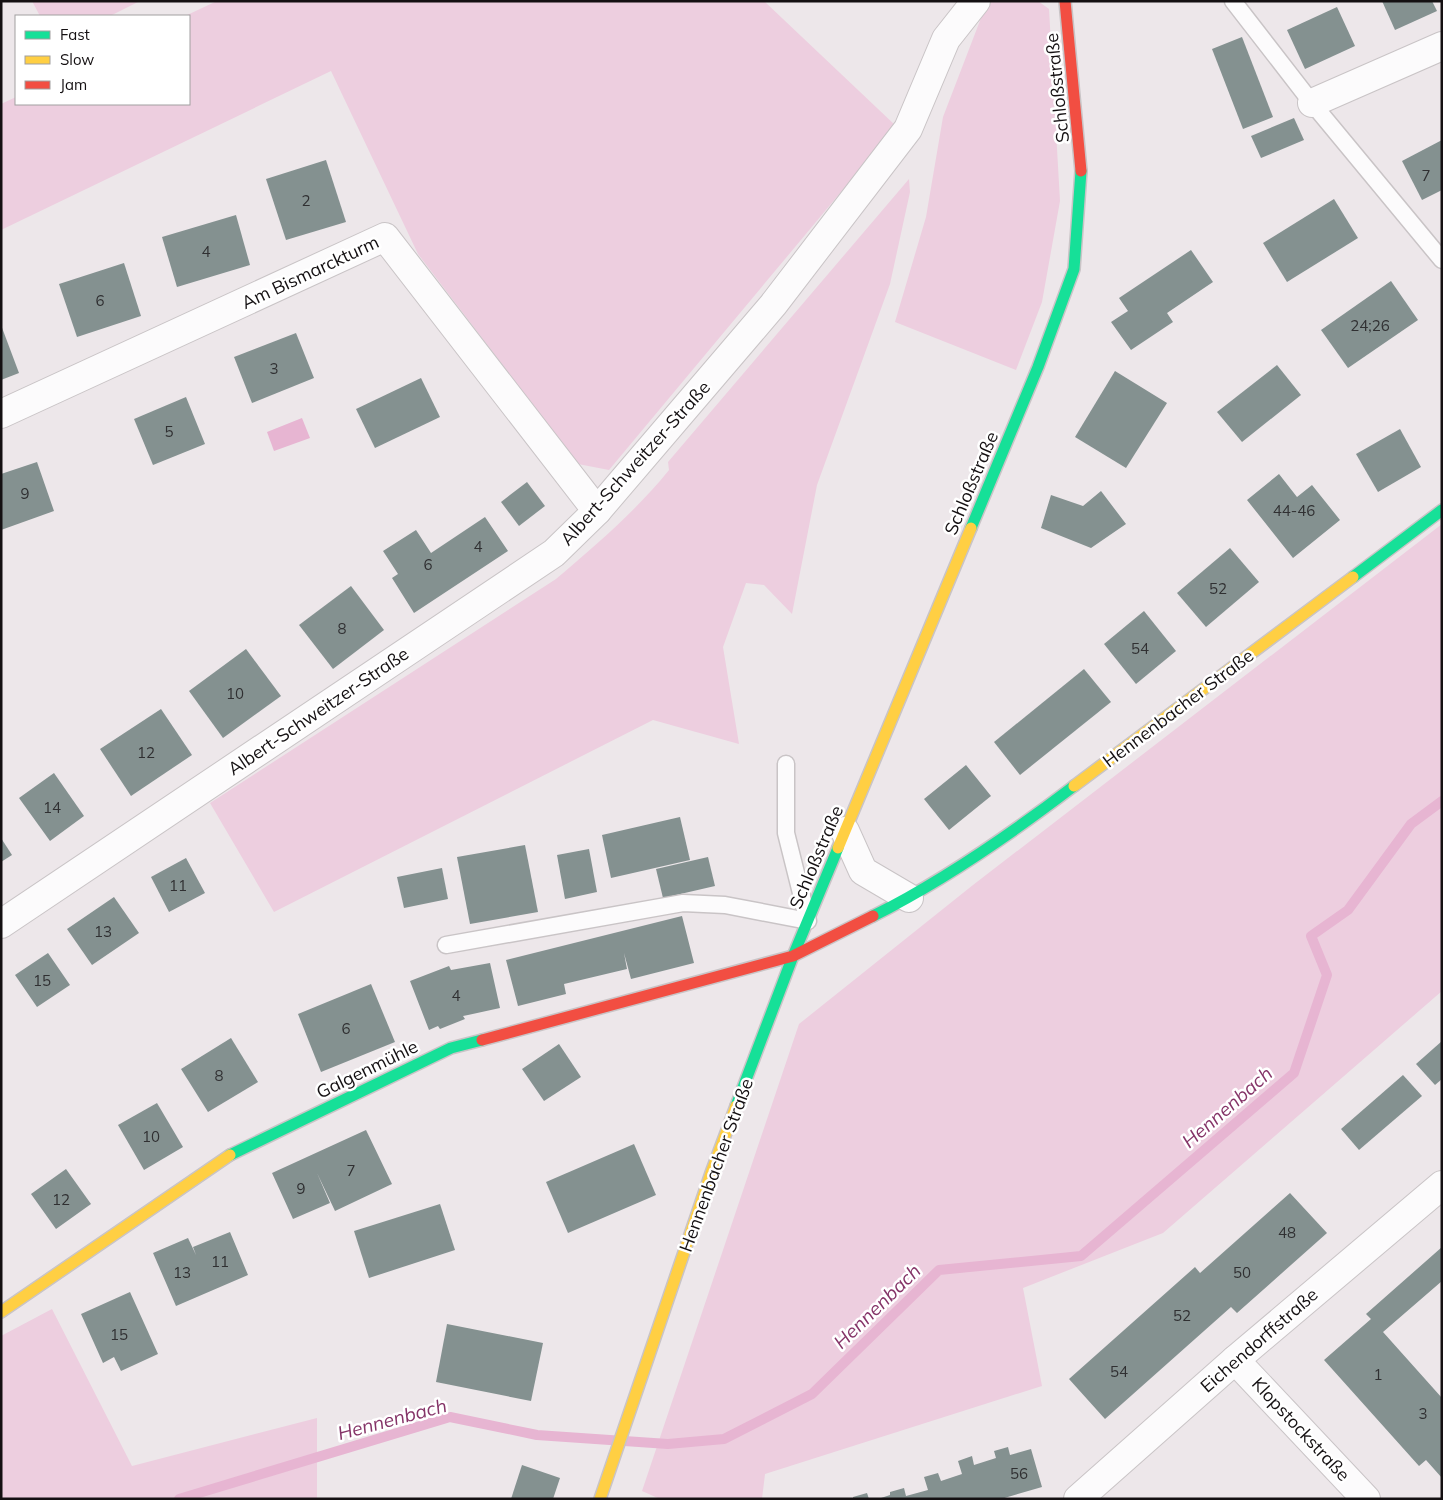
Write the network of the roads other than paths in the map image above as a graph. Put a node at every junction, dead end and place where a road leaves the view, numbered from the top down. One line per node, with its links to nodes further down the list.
1 (976, 1): 9 (street, Albert-Schweitzer-Straße)
2 (1065, 1): 11 (street, Schloßstraße)
3 (1234, 1): 5 (lane)
4 (1442, 46): 5 (street)
5 (1312, 103): 6 (lane)
6 (1442, 260)
7 (1, 414): 9 (street, Am Bismarckturm)
8 (1442, 510): 12 (street, Hennenbacher Straße)
9 (597, 511): 14 (street, Albert-Schweitzer-Straße)
10 (786, 764): 13 (lane)
11 (845, 831): 12 (street); 13 (street, Schloßstraße)
12 (909, 898): 16 (street, Hennenbacher Straße)
13 (808, 921): 15 (lane); 16 (street, Schloßstraße)
14 (1, 924)
15 (446, 945)
16 (792, 956): 18 (street, Galgenmühle); 20 (street, Hennenbacher Straße)
17 (1442, 1185): 19 (street, Eichendorffstraße)
18 (1, 1312)
19 (1235, 1360): 21 (street, Eichendorffstraße); 22 (street, Klopstockstraße)
20 (600, 1499)
21 (1078, 1499)
22 (1366, 1499)

